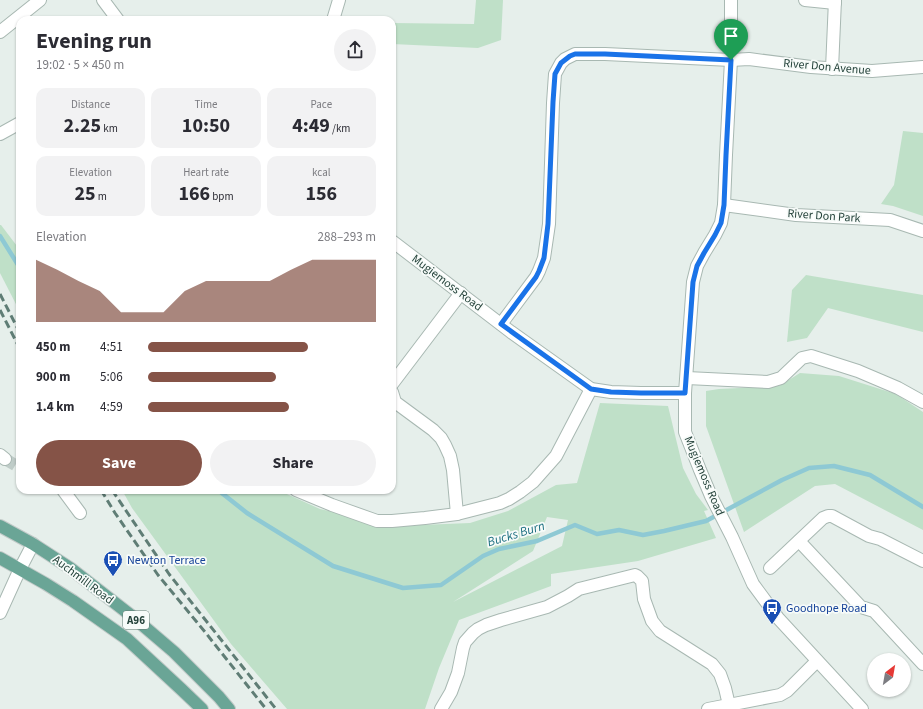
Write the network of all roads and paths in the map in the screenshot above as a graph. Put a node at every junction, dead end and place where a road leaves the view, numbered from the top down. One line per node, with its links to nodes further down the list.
1 (40, 0): 7 (street)
2 (103, 0): 8 (street)
3 (339, 0): 9 (street)
4 (731, 0): 12 (street)
5 (805, 0): 6 (street)
6 (835, 2): 14 (street)
7 (20, 16)
8 (114, 16)
9 (334, 16)
10 (16, 19): 11 (street)
11 (0, 32)
12 (731, 60): 14 (street, River Don Avenue); 17 (street); 21 (street, River Don Avenue)
13 (923, 67): 14 (street, River Don Avenue)
14 (832, 69)
15 (16, 125): 16 (street)
16 (3, 133)
17 (724, 205): 18 (street, River Don Park); 22 (street)
18 (923, 231)
19 (396, 244): 20 (street, Mugiemoss Road)
20 (460, 293): 21 (street, Mugiemoss Road); 23 (street)
21 (501, 324): 24 (street, Mugiemoss Road)
22 (687, 378): 25 (street); 26 (street)
23 (396, 379)
24 (591, 389): 25 (street, Mugiemoss Road); 31 (street)
25 (685, 393): 40 (street, Mugiemoss Road)
26 (923, 402)
27 (396, 403): 31 (street)
28 (66, 494): 30 (street)
29 (306, 494): 31 (street)
30 (80, 513)
31 (457, 514)
32 (0, 526): 34 (main road, Auchmill Road / A96)
33 (798, 541): 36 (street); 37 (street); 41 (street)
34 (33, 544): 38 (street); 44 (main road, Auchmill Road / A96)
35 (0, 558): 38 (main road, Auchmill Road / A96)
36 (923, 561)
37 (770, 568)
38 (20, 569): 39 (street); 43 (main road, Auchmill Road / A96)
39 (0, 613)
40 (817, 661): 42 (street); 47 (street, Mugiemoss Road)
41 (923, 664)
42 (729, 705): 45 (street); 46 (street)
43 (202, 709)
44 (229, 709)
45 (441, 709)
46 (708, 709)
47 (862, 709)

